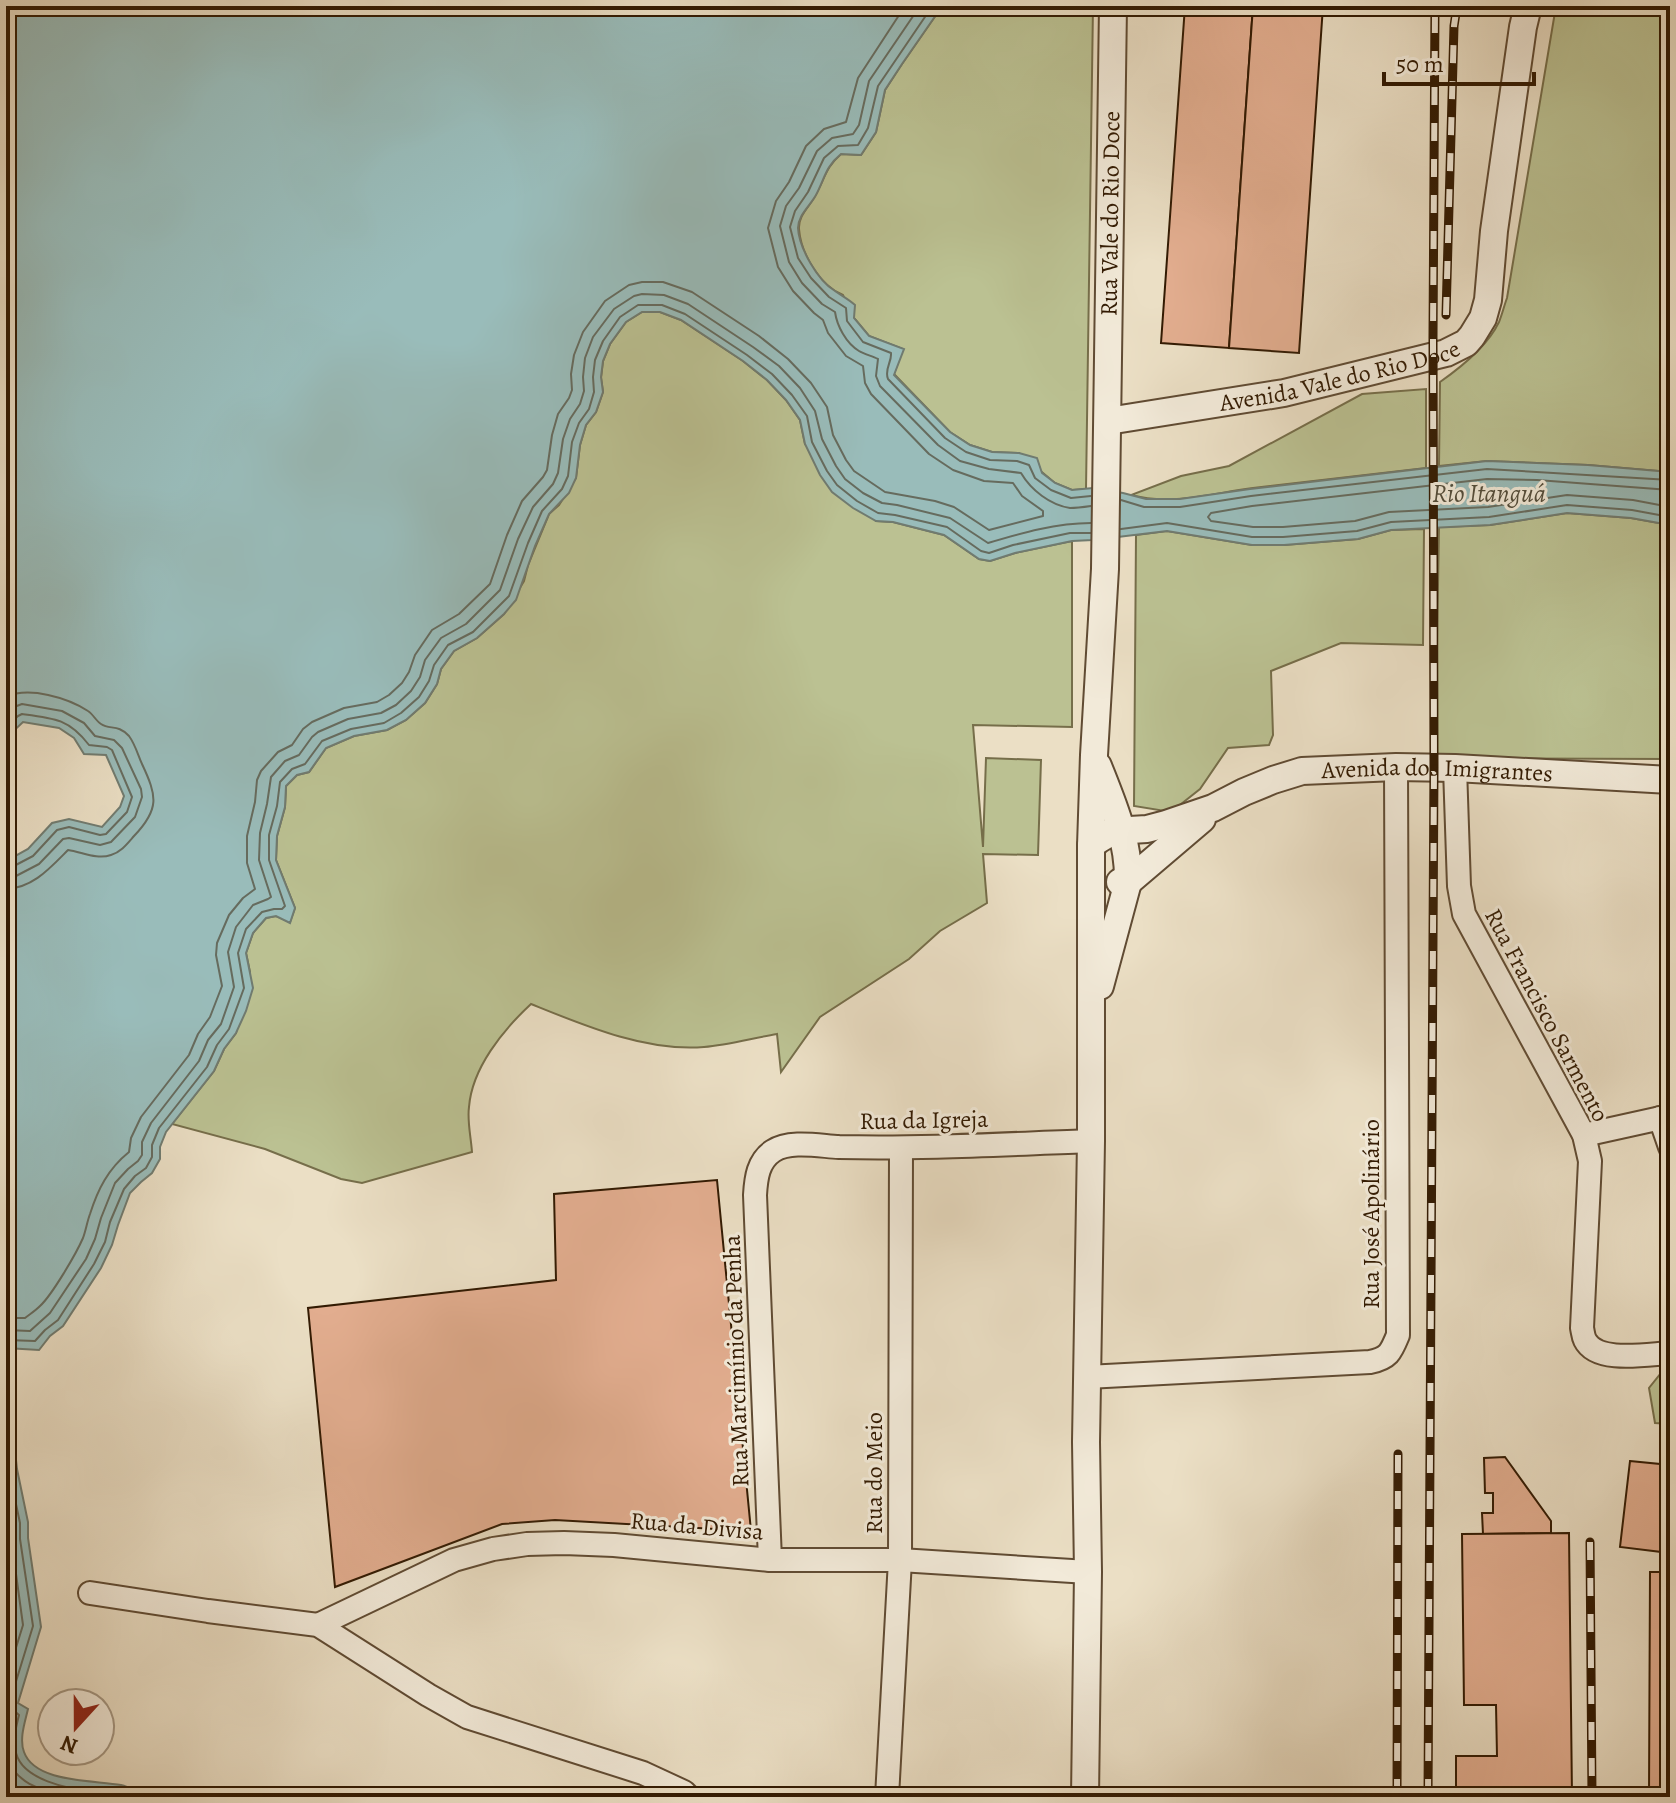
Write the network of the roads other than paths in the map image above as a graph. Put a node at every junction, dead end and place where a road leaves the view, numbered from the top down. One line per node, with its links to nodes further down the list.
1 (1113, 6): 3 (street, Rua Vale do Rio Doce)
2 (1528, 6): 3 (street, Avenida Vale do Rio Doce)
3 (1108, 421): 4 (street, Rua Vale do Rio Doce)
4 (1094, 755): 9 (street); 10 (street, Rua Vale do Rio Doce)
5 (1396, 767): 6 (street, Avenida dos Imigrantes); 8 (street, Avenida dos Imigrantes); 20 (street, Rua José Apolinário)
6 (1455, 768): 7 (street, Avenida dos Imigrantes); 14 (street, Rua Francisco Sarmento)
7 (1670, 780)
8 (1213, 808): 9 (street, Avenida dos Imigrantes); 11 (street, Avenida dos Imigrantes)
9 (1122, 829): 10 (street, Avenida dos Imigrantes); 11 (street)
10 (1091, 859): 11 (street); 12 (street, Rua Vale do Rio Doce)
11 (1128, 882): 12 (street)
12 (1091, 1017): 15 (street, Rua Vale do Rio Doce)
13 (1665, 1117): 14 (street); 16 (street)
14 (1584, 1135): 19 (street, Rua Francisco Sarmento)
15 (1091, 1141): 17 (street, Rua da Igreja); 20 (street, Rua Vale do Rio Doce)
16 (1670, 1147)
17 (901, 1149): 18 (street, Rua da Igreja); 22 (street, Rua do Meio)
18 (762, 1161): 21 (street, Rua Marcimínio da Penha)
19 (1670, 1353)
20 (1087, 1377): 23 (street, Rua Vale do Rio Doce)
21 (770, 1560): 22 (street, Rua da Divisa); 25 (street, Rua da Divisa)
22 (900, 1560): 23 (street, Rua da Divisa); 27 (street, Rua do Meio)
23 (1088, 1572): 28 (street, Rua Vale do Rio Doce)
24 (90, 1593): 25 (street)
25 (318, 1625): 26 (street)
26 (689, 1797)
27 (887, 1797)
28 (1085, 1797)

